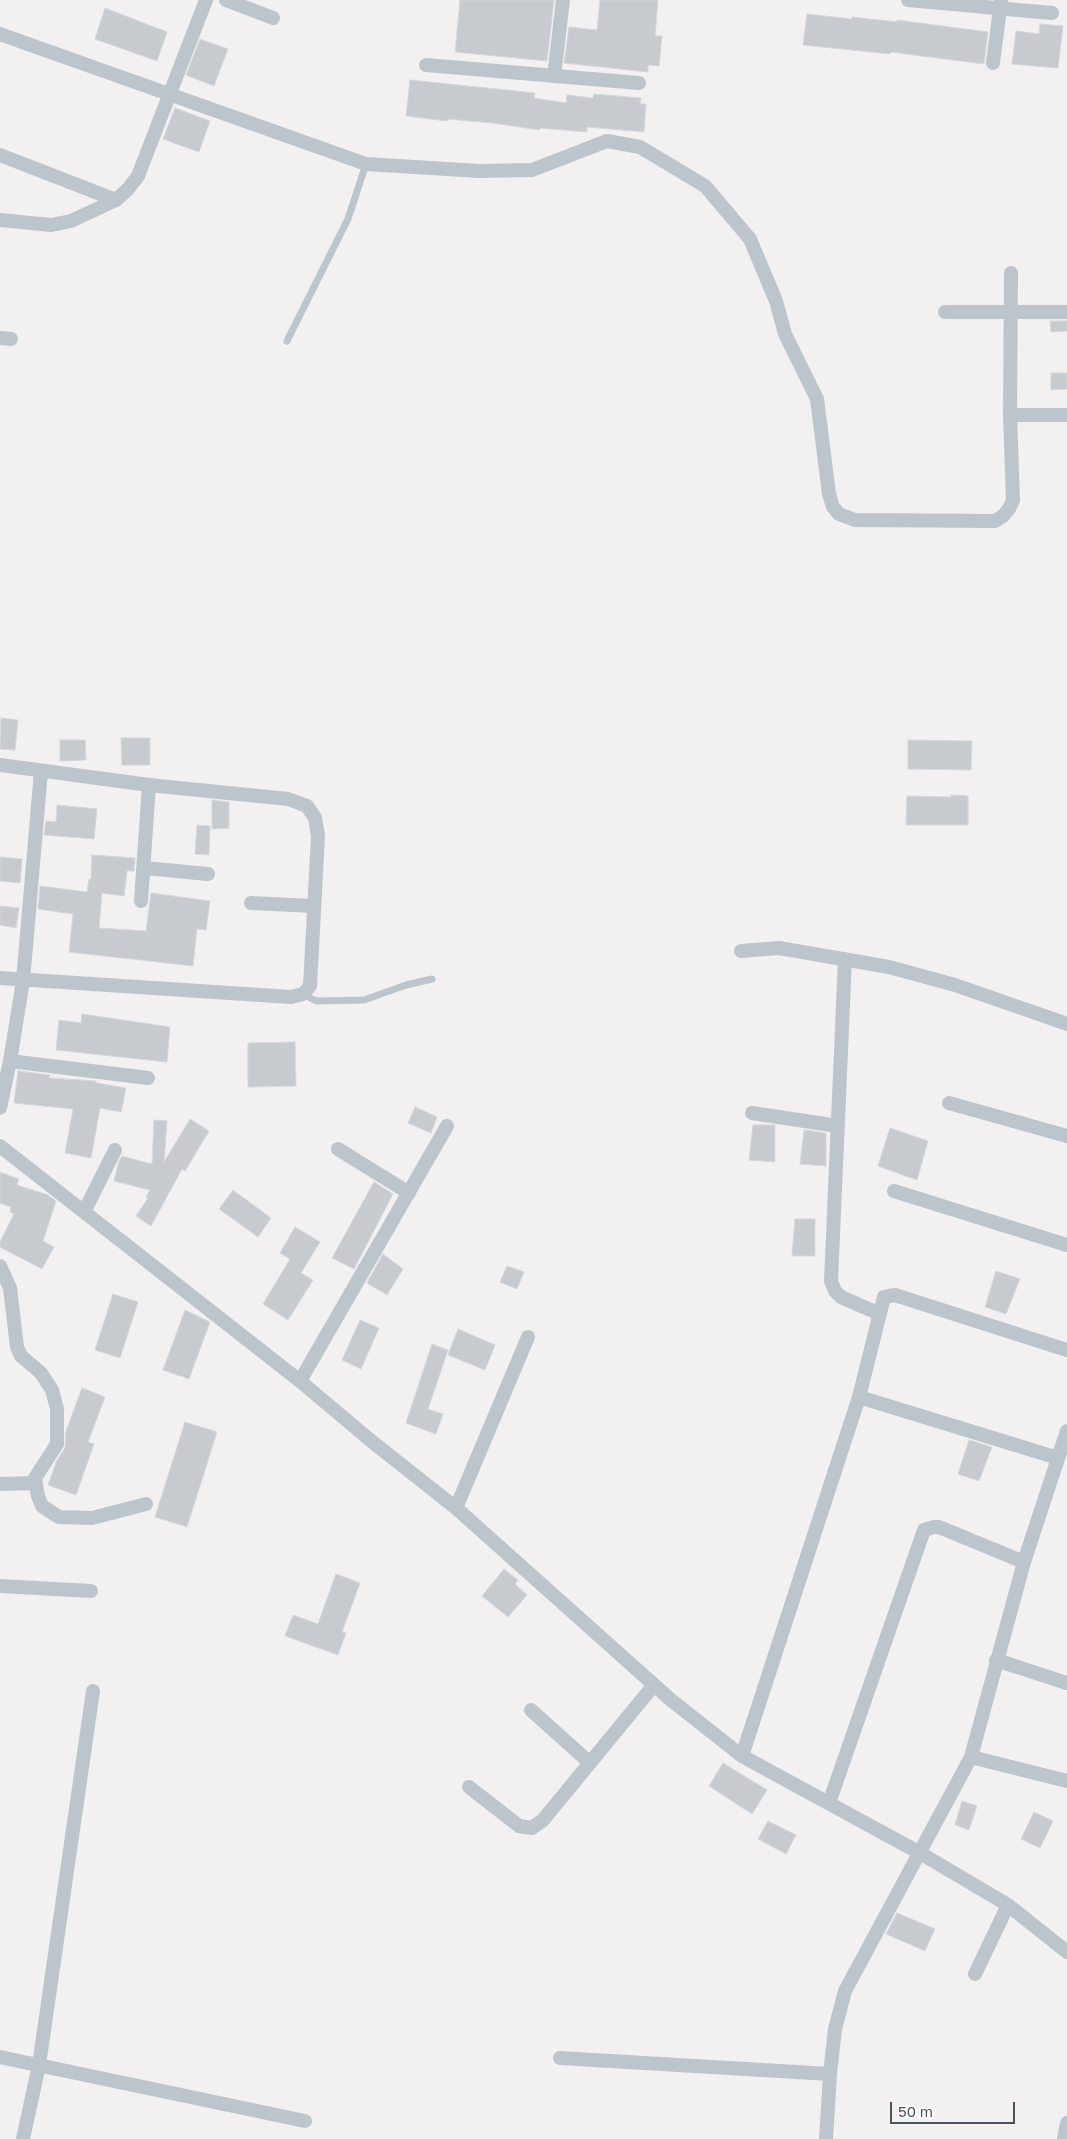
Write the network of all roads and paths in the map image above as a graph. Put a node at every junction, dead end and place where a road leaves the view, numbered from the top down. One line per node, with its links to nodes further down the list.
1 (206, 0): 13 (street)
2 (226, 0): 7 (street)
3 (563, 0): 11 (street)
4 (908, 0): 5 (street)
5 (1001, 5): 6 (street); 9 (street)
6 (1052, 13)
7 (273, 18)
8 (0, 34): 13 (street)
9 (993, 62)
10 (426, 65): 11 (street)
11 (554, 76): 12 (street)
12 (639, 84)
13 (170, 93): 15 (street); 16 (street)
14 (0, 154): 16 (street)
15 (366, 164): 22 (lane); 23 (street)
16 (116, 200): 17 (street)
17 (0, 220)
18 (1011, 273): 20 (street)
19 (945, 312): 20 (street)
20 (1010, 312): 21 (street); 23 (street)
21 (1067, 312)
22 (287, 341)
23 (1010, 414): 24 (street)
24 (1067, 415)
25 (0, 765): 26 (street)
26 (41, 771): 27 (street); 37 (street)
27 (149, 785): 28 (street); 32 (street)
28 (144, 868): 29 (street); 30 (street)
29 (208, 874)
30 (141, 901)
31 (251, 903): 32 (street)
32 (314, 906): 38 (street)
33 (741, 951): 34 (street)
34 (844, 959): 39 (street); 46 (street)
35 (0, 978): 37 (street)
36 (432, 979): 38 (lane)
37 (23, 981): 38 (street); 40 (street)
38 (303, 994)
39 (1067, 1024)
40 (10, 1060): 41 (street); 43 (street)
41 (148, 1078)
42 (949, 1103): 47 (street)
43 (0, 1108)
44 (752, 1113): 46 (street)
45 (447, 1126): 52 (street)
46 (838, 1126): 57 (street)
47 (1067, 1136)
48 (0, 1146): 53 (street)
49 (338, 1149): 52 (street)
50 (114, 1150): 53 (street)
51 (894, 1191): 54 (street)
52 (408, 1193): 60 (street)
53 (84, 1212): 60 (street)
54 (1067, 1245)
55 (0, 1266): 56 (street)
56 (5, 1288): 65 (street)
57 (880, 1314): 59 (street); 61 (street)
58 (528, 1337): 67 (street)
59 (1067, 1350)
60 (300, 1380): 67 (street)
61 (860, 1396): 63 (street); 76 (street)
62 (1067, 1431): 63 (street)
63 (1058, 1458): 68 (street)
64 (0, 1484): 65 (street)
65 (35, 1484): 66 (street)
66 (146, 1504)
67 (456, 1508): 73 (street)
68 (1024, 1562): 71 (street); 81 (street)
69 (0, 1586): 70 (street)
70 (91, 1591)
71 (996, 1660): 72 (street); 77 (street)
72 (1067, 1682)
73 (654, 1685): 76 (street); 78 (street)
74 (93, 1691): 88 (street)
75 (531, 1710): 78 (street)
76 (742, 1756): 81 (street)
77 (971, 1756): 79 (street); 82 (street)
78 (590, 1763): 80 (street)
79 (1067, 1781)
80 (470, 1787)
81 (829, 1803): 82 (street)
82 (920, 1853): 83 (street); 89 (street)
83 (1008, 1905): 84 (street); 85 (street)
84 (1067, 1952)
85 (975, 1974)
86 (0, 2057): 88 (street)
87 (560, 2058): 89 (street)
88 (38, 2065): 90 (street); 92 (street)
89 (830, 2074): 93 (street)
90 (305, 2121)
91 (1067, 2123): 94 (street)
92 (23, 2139)
93 (826, 2139)
94 (1064, 2139)

